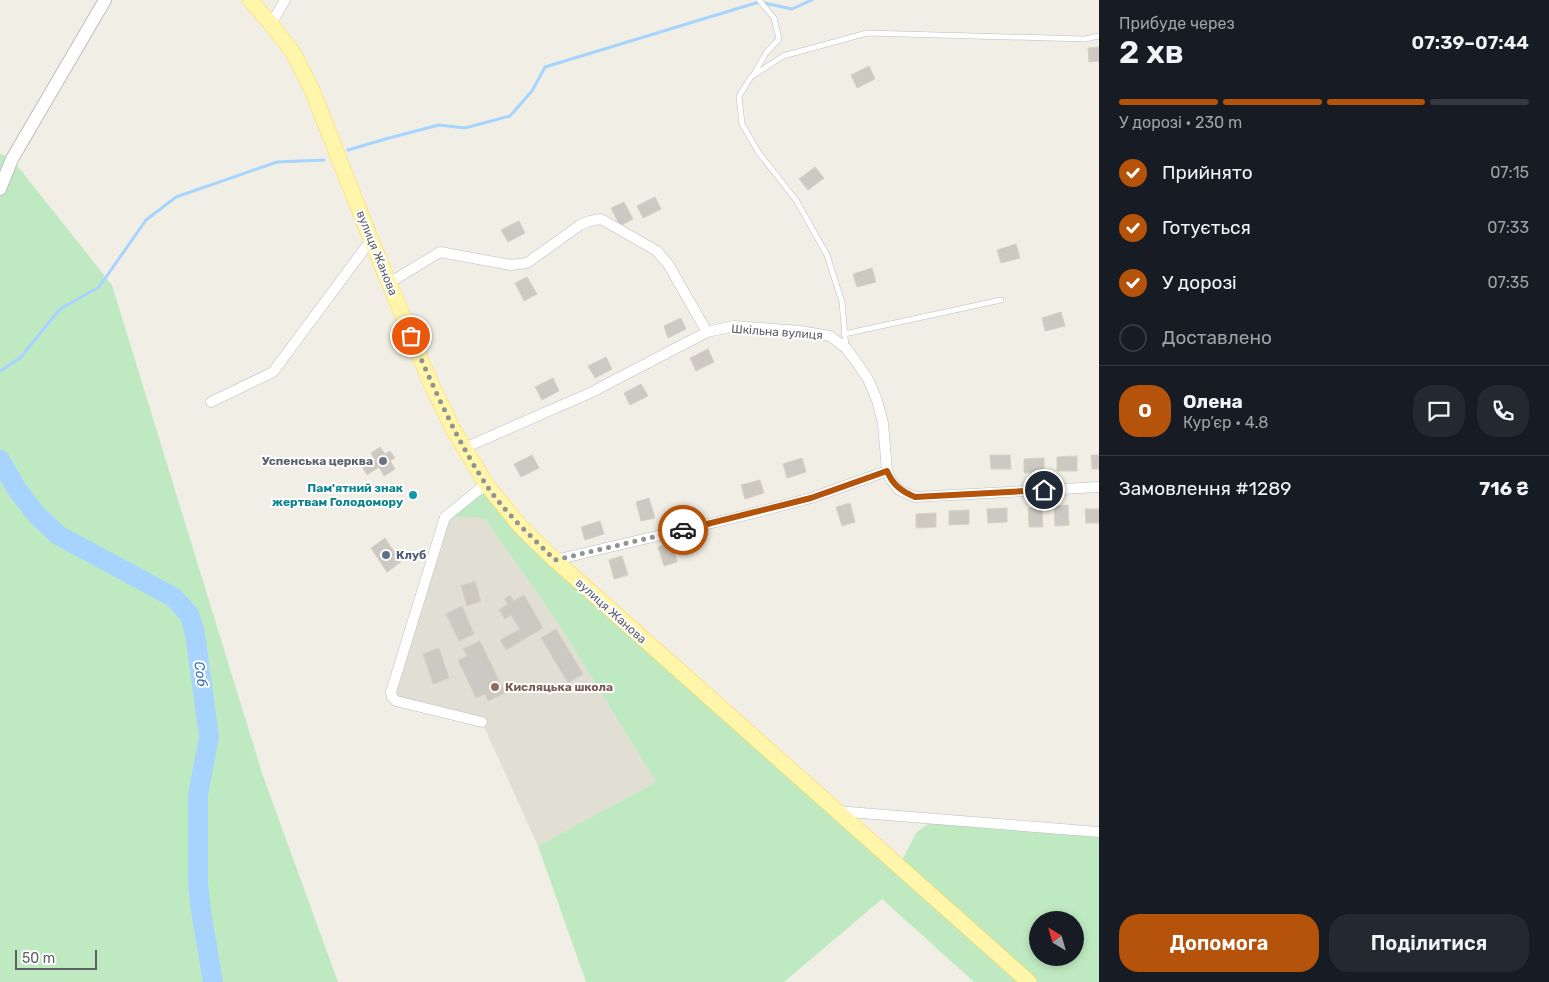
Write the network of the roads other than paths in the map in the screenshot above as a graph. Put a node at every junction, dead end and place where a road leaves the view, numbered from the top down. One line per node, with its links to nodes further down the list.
1 (105, 0): 8 (street)
2 (250, 0): 5 (main road, вулиця Жанова)
3 (285, 0): 5 (street)
4 (759, 0): 7 (lane)
5 (271, 24): 9 (main road, вулиця Жанова)
6 (1099, 36): 7 (lane)
7 (752, 76): 13 (lane)
8 (0, 189)
9 (371, 240): 10 (main road, вулиця Жанова); 15 (street)
10 (390, 283): 12 (street); 16 (main road, вулиця Жанова)
11 (1001, 300): 13 (lane)
12 (707, 332): 14 (street, Шкільна вулиця); 16 (street, Шкільна вулиця)
13 (844, 334): 14 (lane)
14 (846, 348): 17 (street, Шкільна вулиця)
15 (210, 402)
16 (464, 448): 18 (main road, вулиця Жанова)
17 (887, 471): 19 (street); 20 (street)
18 (486, 484): 20 (main road, вулиця Жанова); 21 (street)
19 (1099, 487)
20 (555, 560): 22 (main road, вулиця Жанова)
21 (482, 722)
22 (836, 811): 23 (street); 24 (main road, вулиця Жанова)
23 (1099, 832)
24 (1029, 982)

